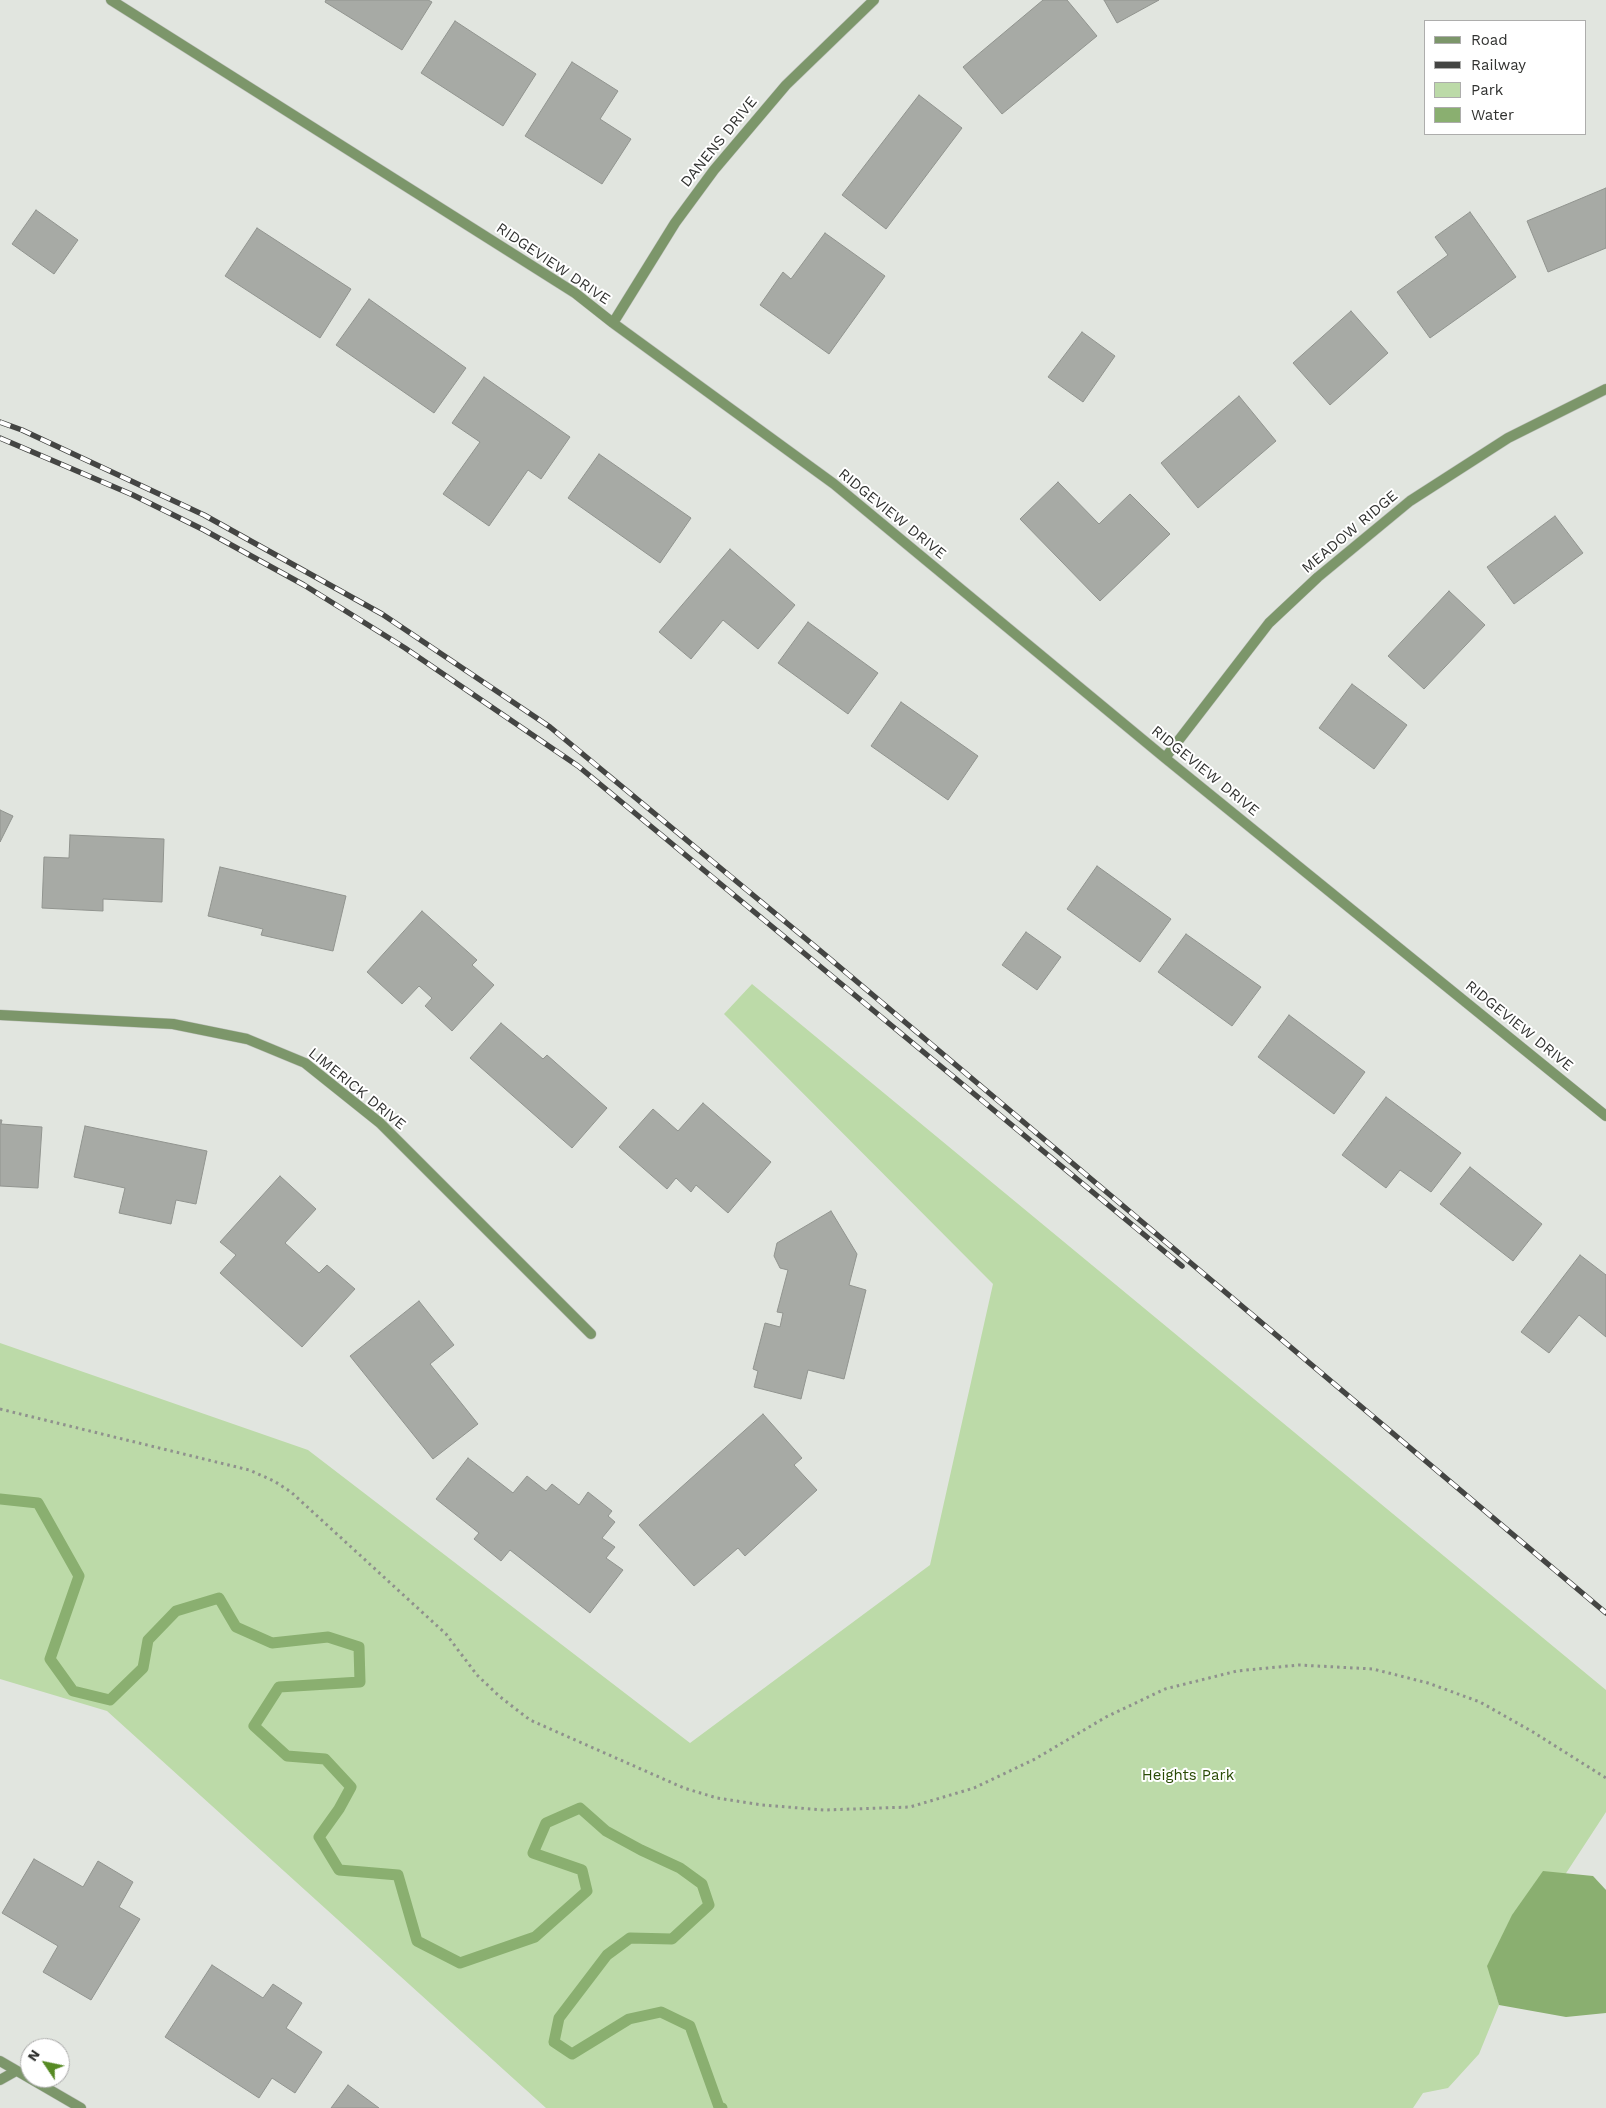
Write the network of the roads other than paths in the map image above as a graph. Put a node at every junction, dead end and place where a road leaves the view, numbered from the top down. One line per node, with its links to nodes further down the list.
1 (111, 0): 3 (street, RIDGEVIEW DRIVE)
2 (874, 0): 3 (street, DANENS DRIVE)
3 (614, 323): 5 (street, RIDGEVIEW DRIVE)
4 (1606, 389): 5 (street, MEADOW RIDGE)
5 (1165, 758): 7 (street, RIDGEVIEW DRIVE)
6 (0, 1015): 8 (street, LIMERICK DRIVE)
7 (1606, 1116)
8 (591, 1334)
9 (0, 2061): 10 (street)
10 (16, 2071): 11 (street); 12 (street)
11 (0, 2080)
12 (81, 2108)

